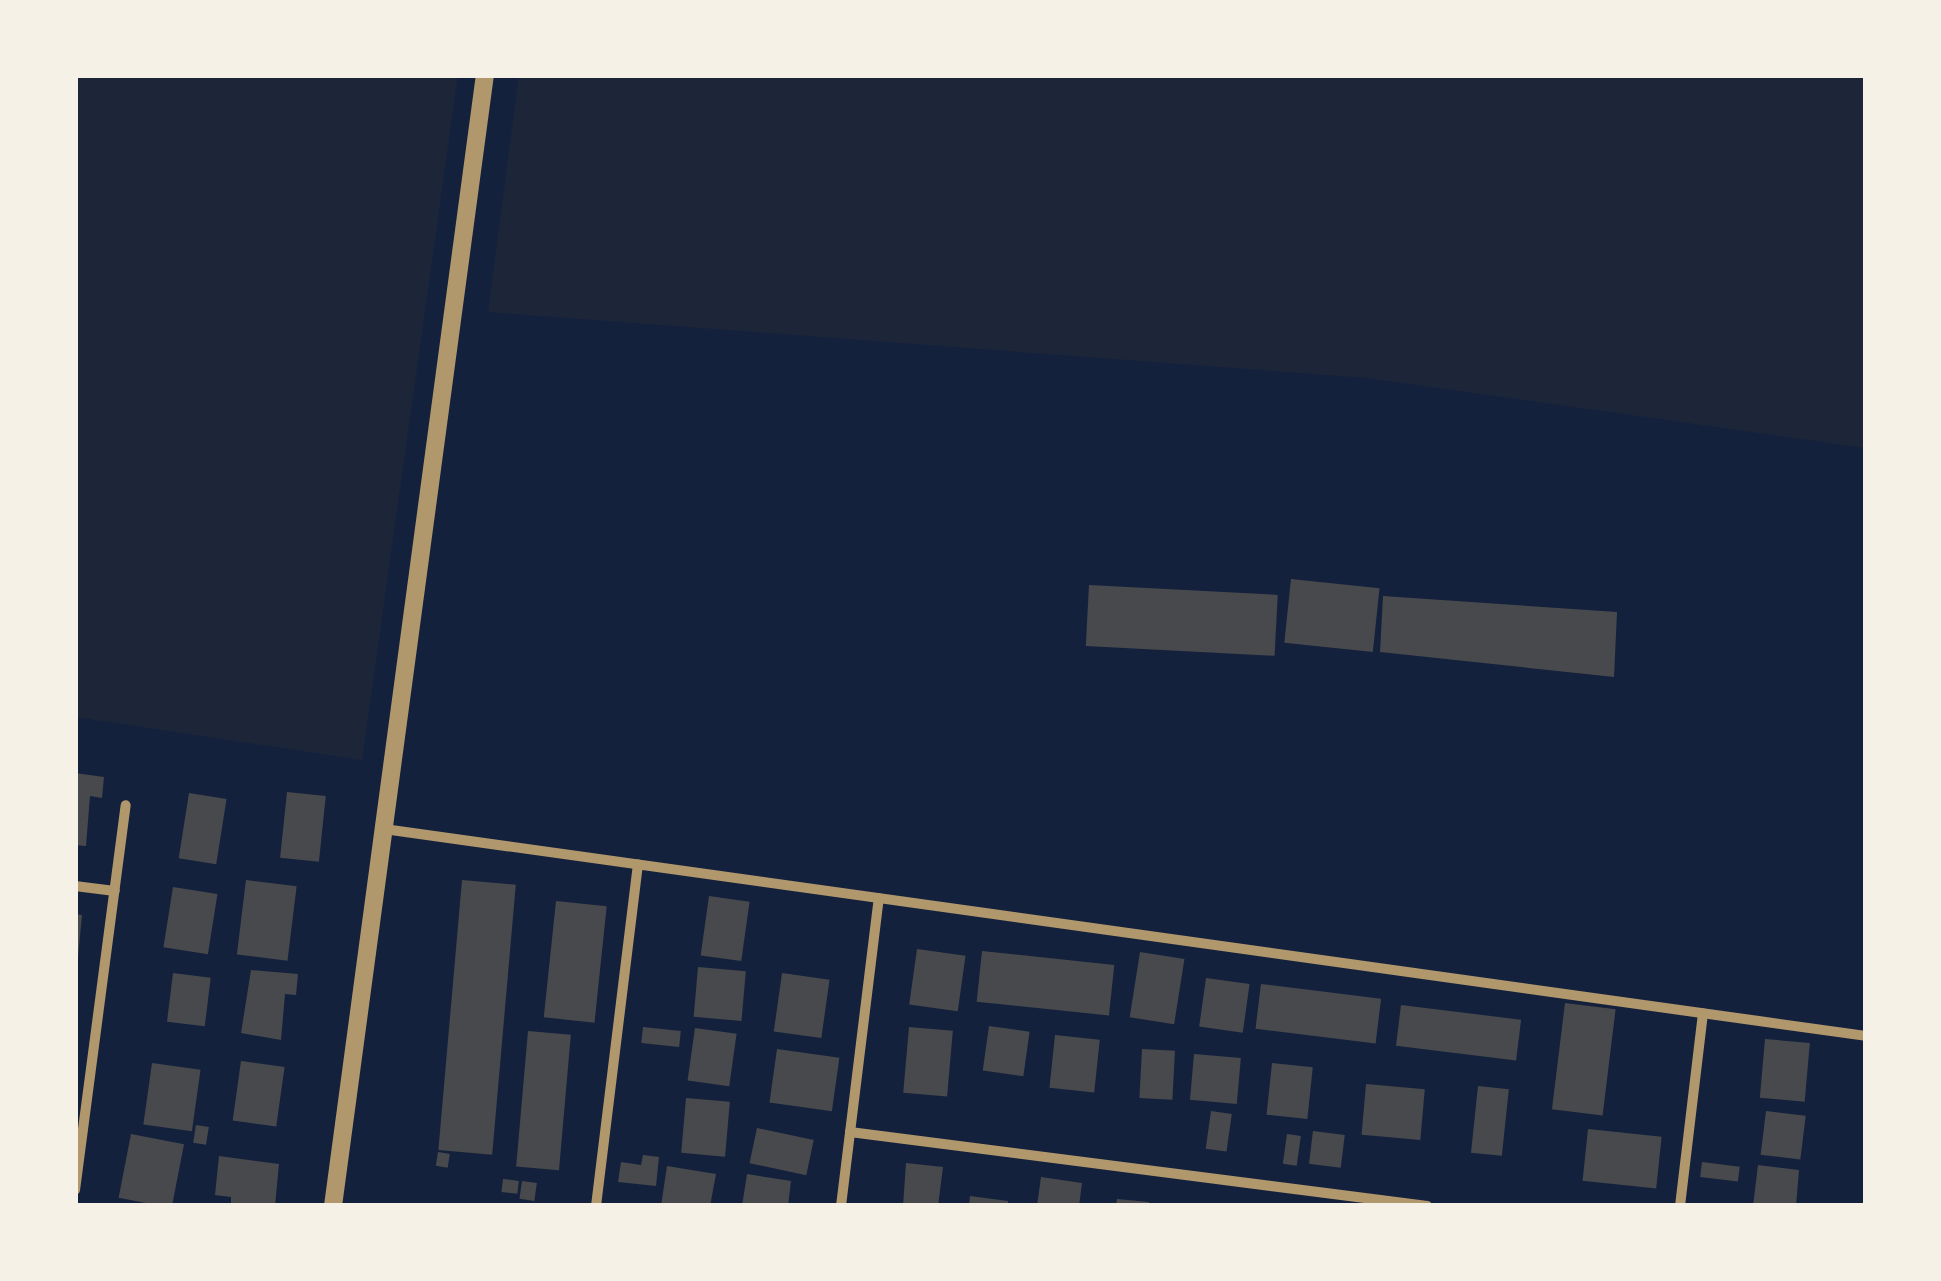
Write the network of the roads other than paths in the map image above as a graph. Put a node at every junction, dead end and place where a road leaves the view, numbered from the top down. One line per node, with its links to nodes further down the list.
1 (485, 75): 3 (street)
2 (126, 804): 6 (street)
3 (384, 829): 4 (street); 13 (street)
4 (638, 864): 7 (street); 14 (street)
5 (75, 886): 6 (street)
6 (115, 892): 10 (street)
7 (879, 898): 8 (street); 11 (street)
8 (1703, 1013): 9 (street); 17 (street)
9 (1866, 1036)
10 (80, 1111): 12 (street)
11 (850, 1132): 15 (street); 16 (street)
12 (75, 1190)
13 (333, 1206)
14 (596, 1206)
15 (841, 1206)
16 (1426, 1206)
17 (1680, 1206)

